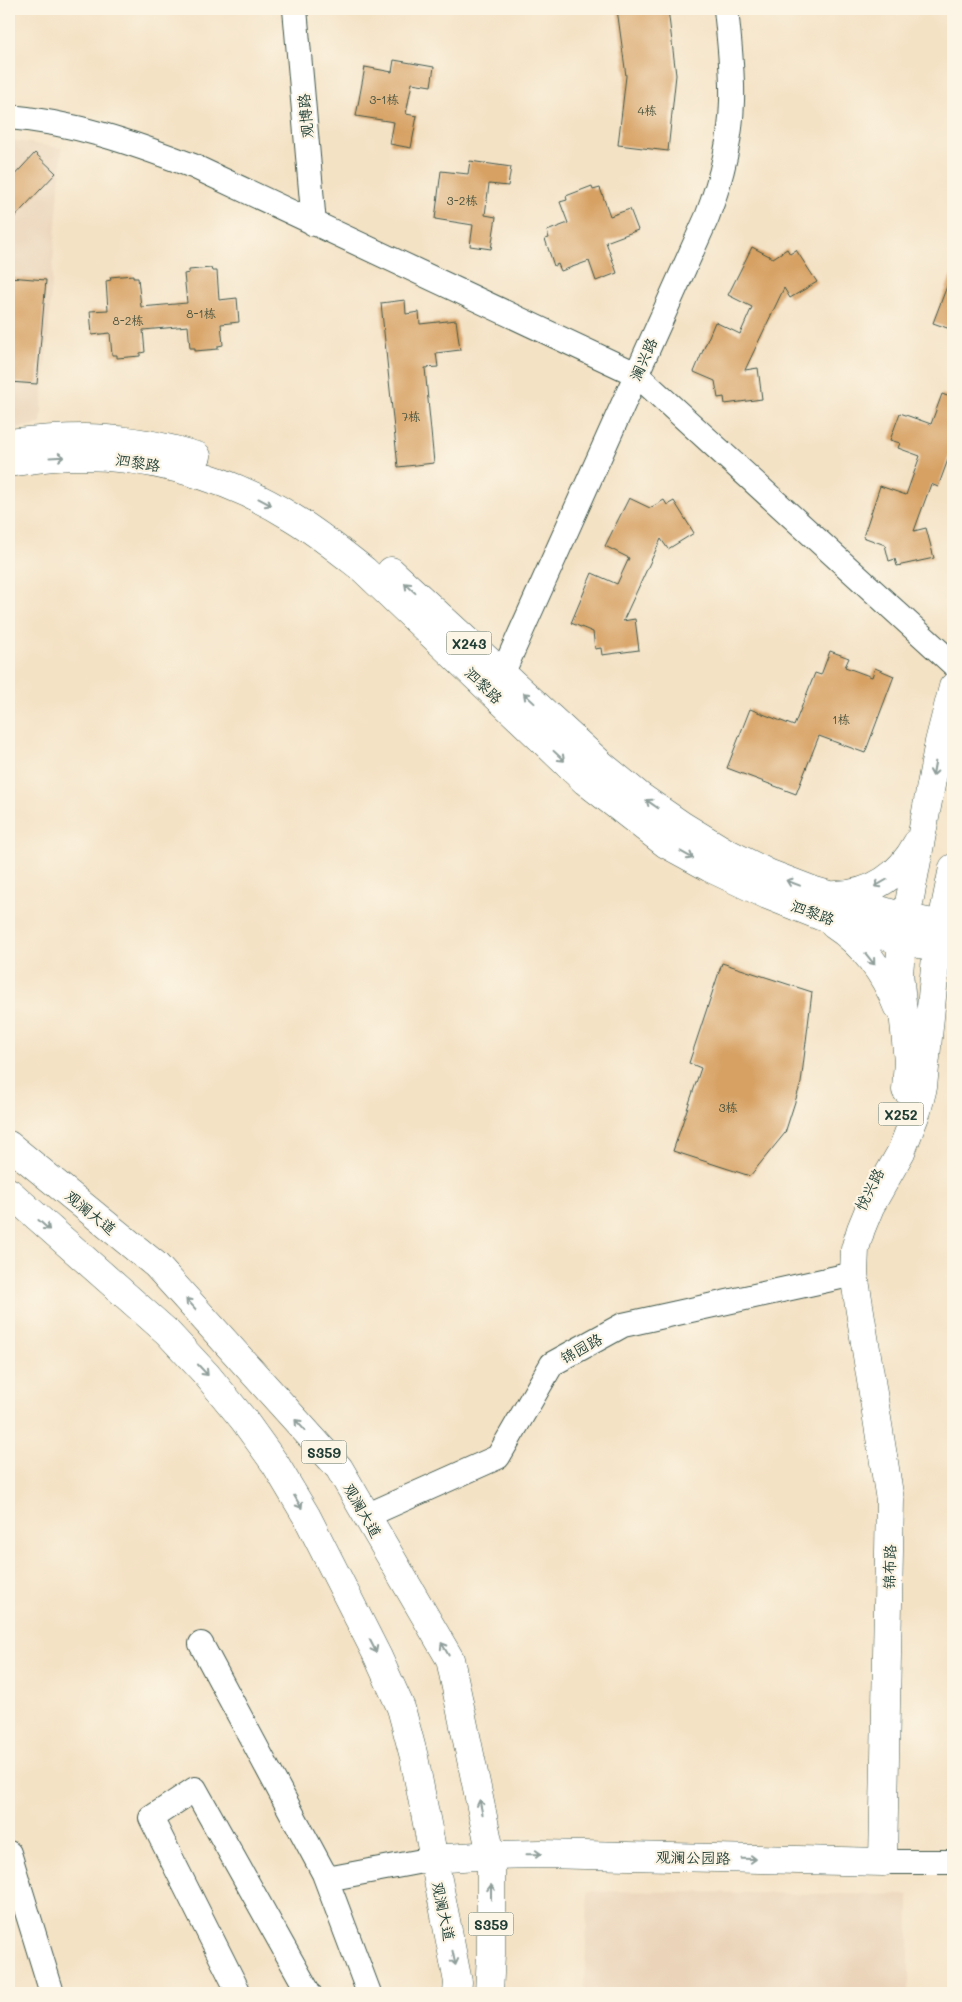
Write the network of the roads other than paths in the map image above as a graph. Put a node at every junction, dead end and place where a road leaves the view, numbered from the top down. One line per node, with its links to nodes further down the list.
1 (295, 9): 4 (street, 观博路)
2 (726, 9): 5 (street, 澜兴路)
3 (9, 117): 4 (street)
4 (314, 224): 5 (street)
5 (636, 374): 8 (street); 9 (street, 澜兴路)
6 (9, 443): 9 (main road, 泗黎路 / X243, one-way to 6)
7 (9, 463): 9 (main road, 泗黎路 / X243, one-way to 9)
8 (953, 664)
9 (497, 683): 13 (main road, 泗黎路 / X243)
10 (953, 687): 11 (main road, 悦兴路 / X252, one-way to 11)
11 (922, 833): 13 (main road, one-way to 13); 14 (main road, 悦兴路 / X252)
12 (953, 868): 15 (main road, 悦兴路 / X252)
13 (825, 906): 14 (main road, 泗黎路 / X243); 17 (main road, one-way to 17)
14 (904, 930): 15 (main road, 泗黎路 / X243); 17 (main road, 悦兴路 / X252)
15 (946, 937): 18 (main road, 悦兴路 / X252)
16 (953, 986): 18 (main road)
17 (903, 1022): 21 (main road, 悦兴路 / X252)
18 (928, 1037): 21 (main road, 悦兴路 / X252)
19 (9, 1145): 22 (main road, 观澜大道 / S359, one-way to 19)
20 (9, 1192): 26 (main road, 观澜大道 / S359, one-way to 26)
21 (854, 1274): 22 (street, 锦园路); 27 (main road, 锦布路 / X252)
22 (366, 1516): 25 (main road, 观澜大道 / S359, one-way to 22)
23 (201, 1644): 29 (street)
24 (9, 1853): 30 (street)
25 (491, 1855): 26 (main road, 观澜公园路); 27 (main road, 观澜公园路, one-way to 27); 35 (main road, 观澜大道 / S359, one-way to 25)
26 (433, 1859): 29 (street); 34 (main road, 观澜大道 / S359, one-way to 34)
27 (883, 1862): 28 (street, 观澜公园路)
28 (953, 1862)
29 (323, 1872): 33 (street)
30 (52, 1993)
31 (239, 1993): 32 (street)
32 (309, 1993)
33 (369, 1993)
34 (457, 1993)
35 (489, 1993)

